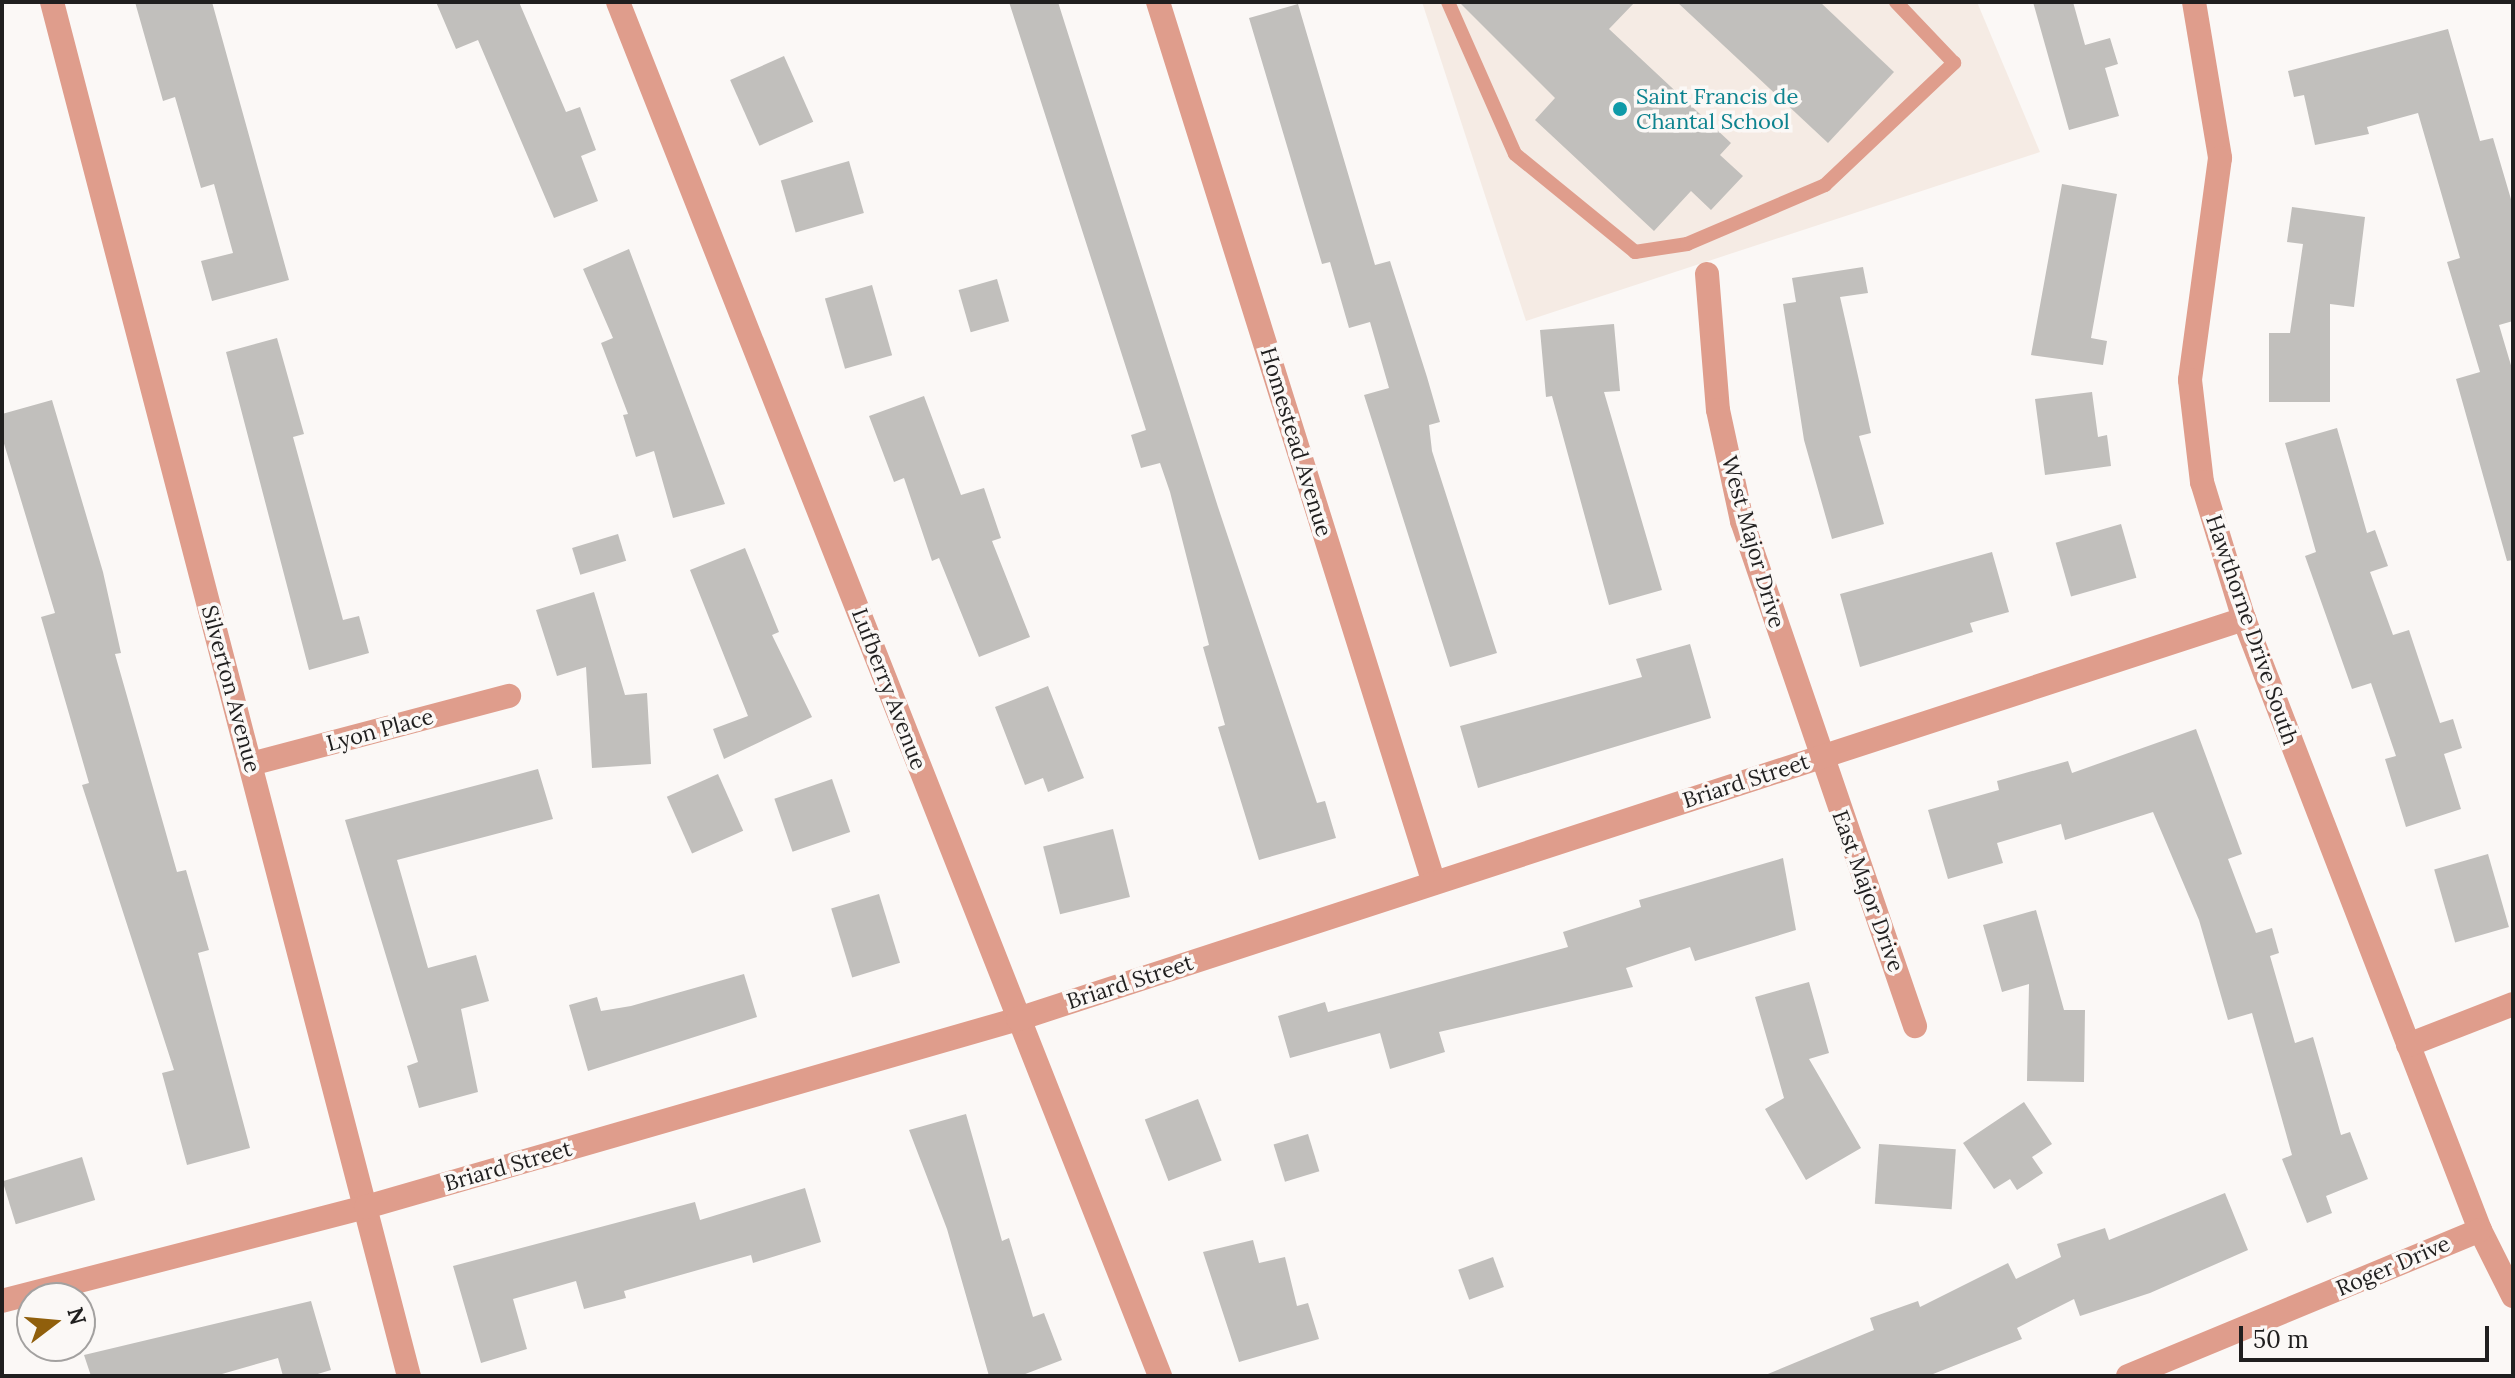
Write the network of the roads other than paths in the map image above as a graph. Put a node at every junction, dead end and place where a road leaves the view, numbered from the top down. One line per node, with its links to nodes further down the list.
1 (52, 2): 11 (street, Silverton Avenue)
2 (618, 2): 14 (street, Lufberry Avenue)
3 (1158, 2): 12 (street, Homestead Avenue)
4 (1448, 2): 5 (lane)
5 (1896, 2)
6 (2199, 3): 8 (street, Hawthorne Drive South)
7 (1707, 274): 10 (street, West Major Drive)
8 (2244, 619): 10 (street, Briard Street); 16 (street, Hawthorne Drive South)
9 (509, 696): 11 (street, Lyon Place)
10 (1820, 757): 12 (street, Briard Street); 15 (street, East Major Drive)
11 (251, 764): 17 (street, Silverton Avenue)
12 (1434, 883): 14 (street, Briard Street)
13 (2513, 1004): 16 (street)
14 (1018, 1019): 17 (street, Briard Street); 22 (street, Lufberry Avenue)
15 (1915, 1026)
16 (2408, 1045): 18 (street, Hawthorne Drive South)
17 (366, 1207): 20 (street, Briard Street); 21 (street, Silverton Avenue)
18 (2480, 1230): 19 (street, Hawthorne Drive South); 23 (street, Roger Drive)
19 (2513, 1296)
20 (2, 1301)
21 (409, 1376)
22 (1160, 1376)
23 (2128, 1376)

